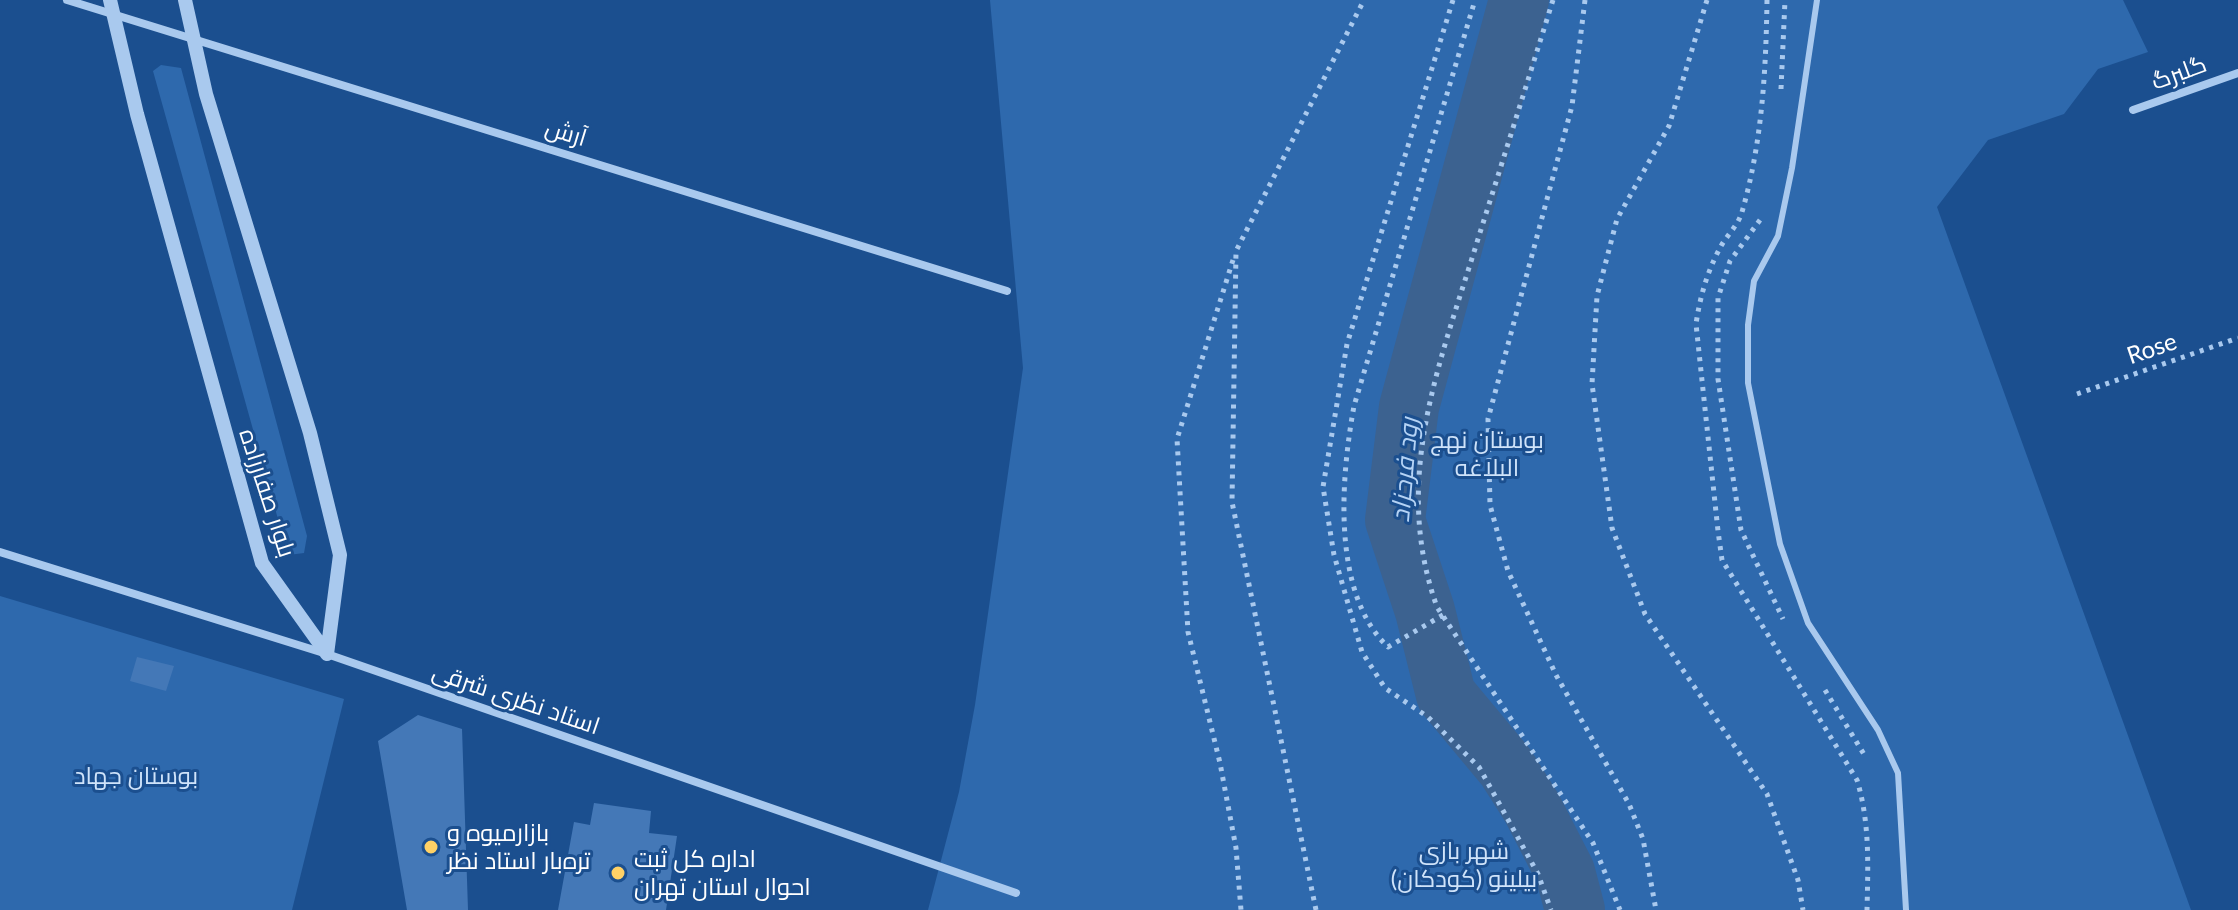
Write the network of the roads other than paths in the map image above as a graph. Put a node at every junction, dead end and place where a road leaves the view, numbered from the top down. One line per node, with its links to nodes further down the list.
1 (67, 0): 4 (street, آرش)
2 (185, 0): 5 (street)
3 (1817, 0): 12 (lane)
4 (111, 8): 5 (street, آرش); 10 (street, بلوار صفارزاده)
5 (192, 37): 8 (street, آرش); 10 (street)
6 (2238, 73): 7 (street, گلبرگ)
7 (2133, 110)
8 (1007, 291)
9 (0, 552): 10 (street, استاد نظری شرقی)
10 (327, 654): 11 (street, استاد نظری شرقی)
11 (1016, 893)
12 (1906, 910)

